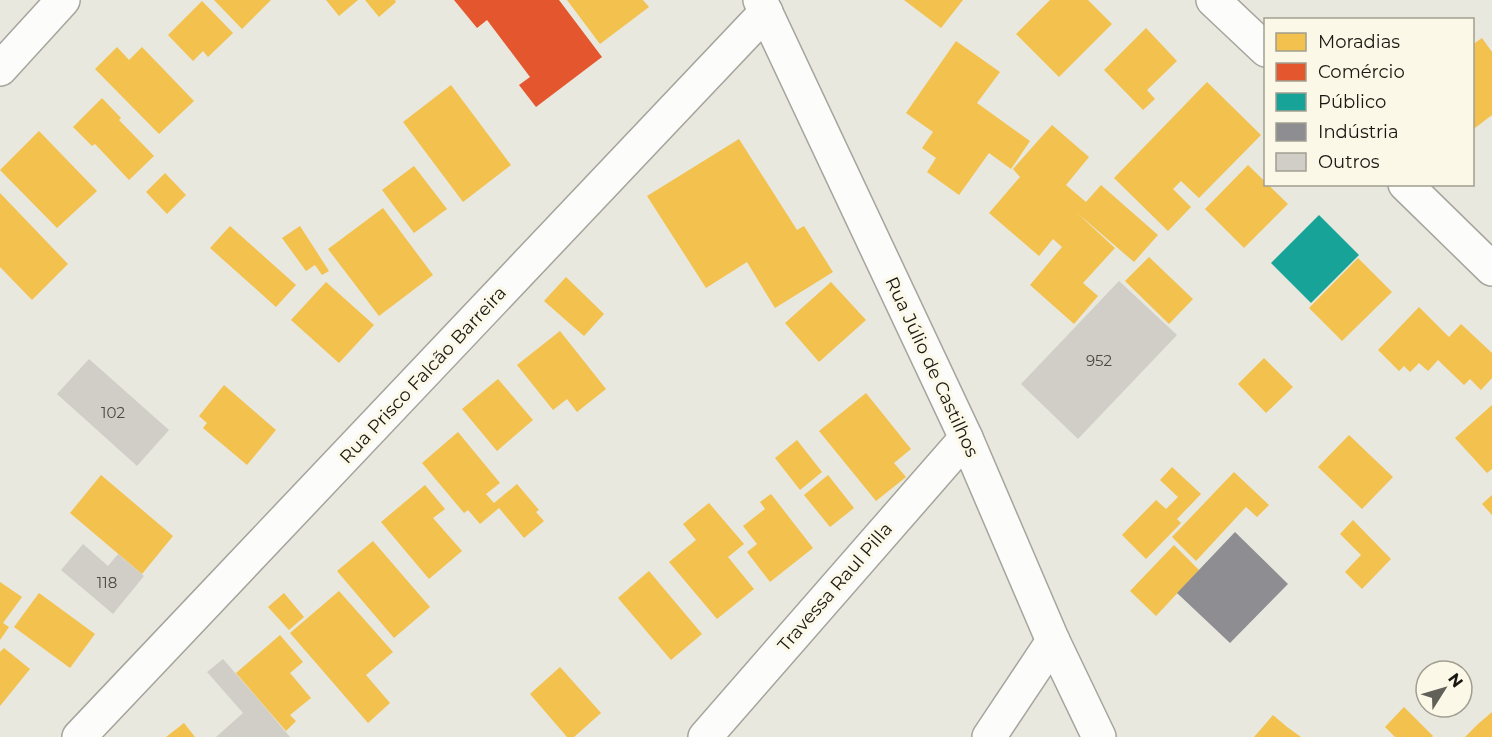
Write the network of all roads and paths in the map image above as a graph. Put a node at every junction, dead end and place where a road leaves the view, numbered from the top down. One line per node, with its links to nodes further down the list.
1 (63, 0): 5 (street)
2 (1213, 0): 4 (street)
3 (763, 6): 8 (street, Rua Júlio de Castilhos); 10 (street, Rua Prisco Falcão Barreira)
4 (1264, 48)
5 (0, 69)
6 (1407, 186): 7 (street)
7 (1492, 269)
8 (966, 438): 9 (street, Rua Júlio de Castilhos); 11 (street, Travessa Raul Pilla)
9 (1053, 641): 12 (street); 13 (street, Rua Júlio de Castilhos)
10 (80, 737)
11 (705, 737)
12 (988, 737)
13 (1099, 737)

